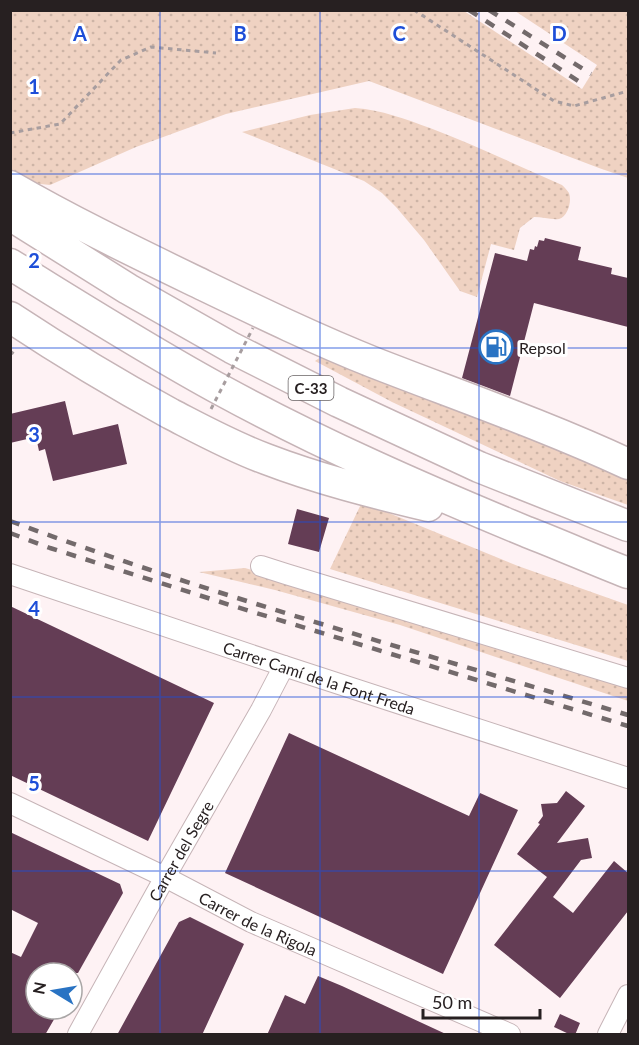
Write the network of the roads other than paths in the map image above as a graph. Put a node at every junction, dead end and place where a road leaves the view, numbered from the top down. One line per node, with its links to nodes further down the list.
1 (10, 186): 5 (highway)
2 (10, 215): 6 (highway, C-33)
3 (10, 264): 7 (highway, C-33)
4 (10, 317): 7 (highway)
5 (628, 464)
6 (628, 526)
7 (520, 529): 9 (highway, C-33)
8 (261, 566): 12 (street)
9 (628, 573)
10 (10, 574): 11 (street, Carrer Camí de la Font Freda)
11 (284, 666): 13 (street, Carrer Camí de la Font Freda); 15 (street, Carrer del Segre)
12 (628, 678)
13 (628, 778)
14 (10, 802): 15 (street, Carrer de la Rigola)
15 (165, 877): 17 (street, Carrer del Segre); 18 (street, Carrer de la Rigola)
16 (628, 995): 19 (street)
17 (78, 1035)
18 (510, 1035)
19 (608, 1035)

